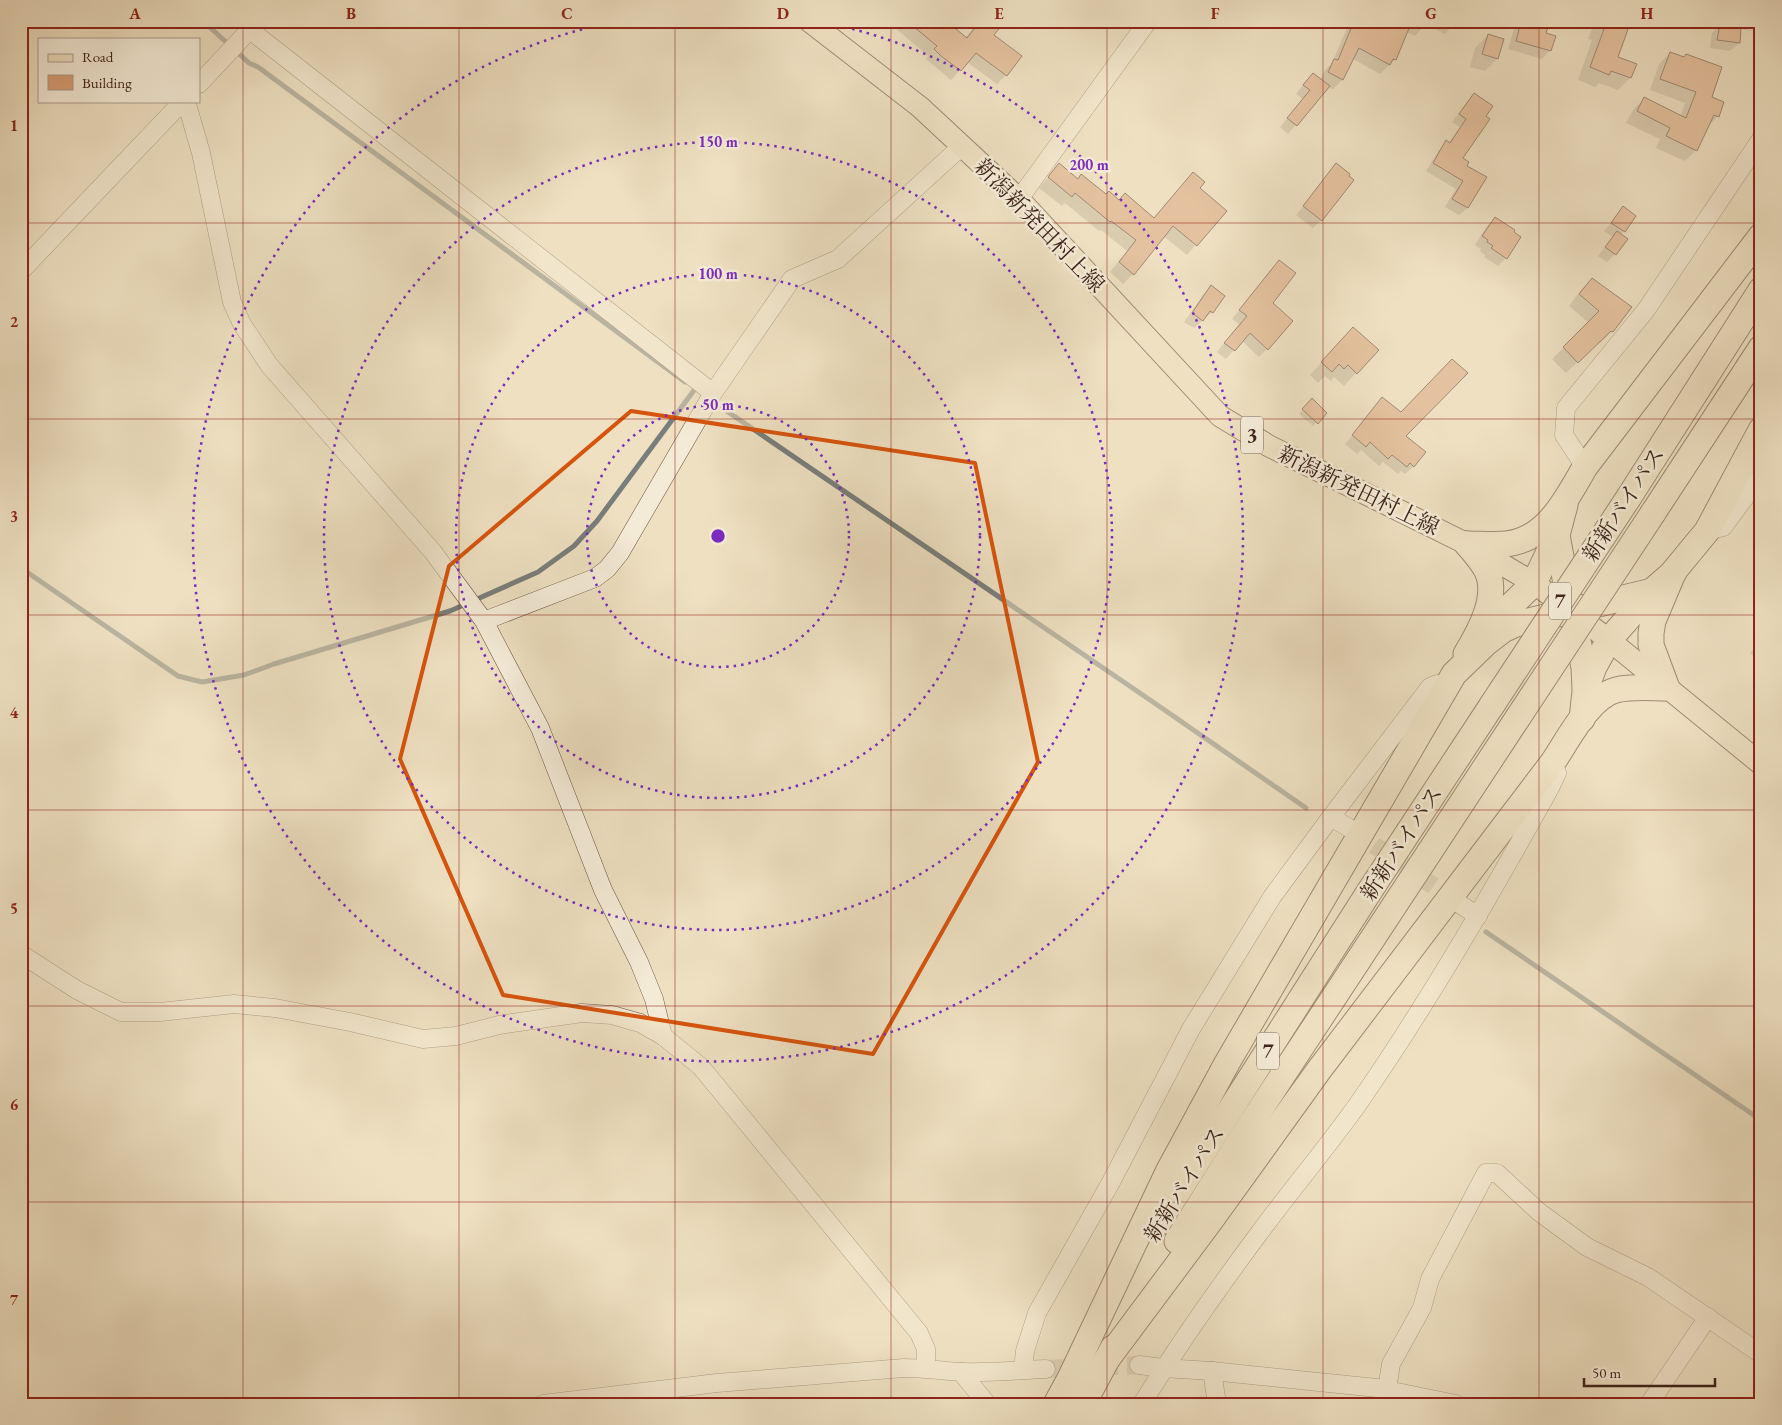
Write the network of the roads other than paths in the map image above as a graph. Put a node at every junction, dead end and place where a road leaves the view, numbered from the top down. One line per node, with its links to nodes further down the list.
1 (809, 21): 10 (main road, 新潟新発田村上線 / 3)
2 (1148, 21): 11 (street)
3 (1749, 21): 4 (street)
4 (1761, 23)
5 (254, 26): 6 (street); 16 (street)
6 (200, 83)
7 (183, 102): 13 (street)
8 (184, 102): 28 (street)
9 (1761, 139): 18 (street)
10 (962, 146): 11 (main road, 新潟新発田村上線 / 3); 16 (street)
11 (1018, 199): 23 (main road, 新潟新発田村上線 / 3)
12 (1761, 236): 18 (highway)
13 (21, 271)
14 (1761, 290): 53 (highway, 新新バイパス / 7, bridge)
15 (1761, 348): 45 (highway, 新新バイパス / 7, bridge)
16 (713, 393): 28 (street)
17 (1761, 430): 21 (highway)
18 (1585, 467): 20 (highway)
19 (1761, 476): 21 (street)
20 (1569, 495): 22 (highway); 23 (highway)
21 (1707, 531): 24 (highway)
22 (1557, 535): 25 (highway); 27 (highway)
23 (1467, 544): 25 (main road, 新潟新発田村上線 / 3); 30 (highway)
24 (1674, 572): 26 (highway); 32 (highway)
25 (1534, 583): 27 (main road, 新潟新発田村上線 / 3); 30 (highway)
26 (1652, 591): 27 (highway); 29 (highway)
27 (1571, 611): 29 (main road, 新潟新発田村上線 / 3); 31 (highway); 33 (highway)
28 (484, 622): 42 (street)
29 (1609, 640): 32 (main road, 新潟新発田村上線 / 3); 33 (highway)
30 (1474, 641): 31 (highway)
31 (1449, 680): 37 (street); 53 (highway)
32 (1667, 688): 34 (highway); 36 (main road, 新潟新発田村上線 / 3)
33 (1585, 691): 34 (highway)
34 (1582, 719): 35 (highway)
35 (1553, 762): 40 (street); 45 (highway)
36 (1761, 764)
37 (1331, 817): 38 (street); 50 (street)
38 (1349, 828)
39 (1458, 904): 40 (street)
40 (1478, 916): 48 (street)
41 (21, 954): 42 (street)
42 (663, 1036): 47 (street)
43 (1708, 1318): 44 (street); 54 (street); 63 (street)
44 (1761, 1354)
45 (1106, 1362): 59 (highway, 新新バイパス / 7)
46 (1139, 1365): 48 (street)
47 (926, 1368): 52 (street); 56 (street)
48 (1163, 1368): 51 (street); 60 (street)
49 (1046, 1369): 50 (street)
50 (1023, 1370): 52 (street)
51 (1212, 1371): 54 (street); 61 (street)
52 (961, 1372): 57 (street)
53 (1072, 1374): 58 (highway, 新新バイパス / 7)
54 (1387, 1390): 55 (street)
55 (1420, 1400): 62 (street)
56 (543, 1404)
57 (987, 1404)
58 (1056, 1404)
59 (1083, 1404)
60 (1142, 1404)
61 (1217, 1404)
62 (1456, 1404)
63 (1650, 1404)

